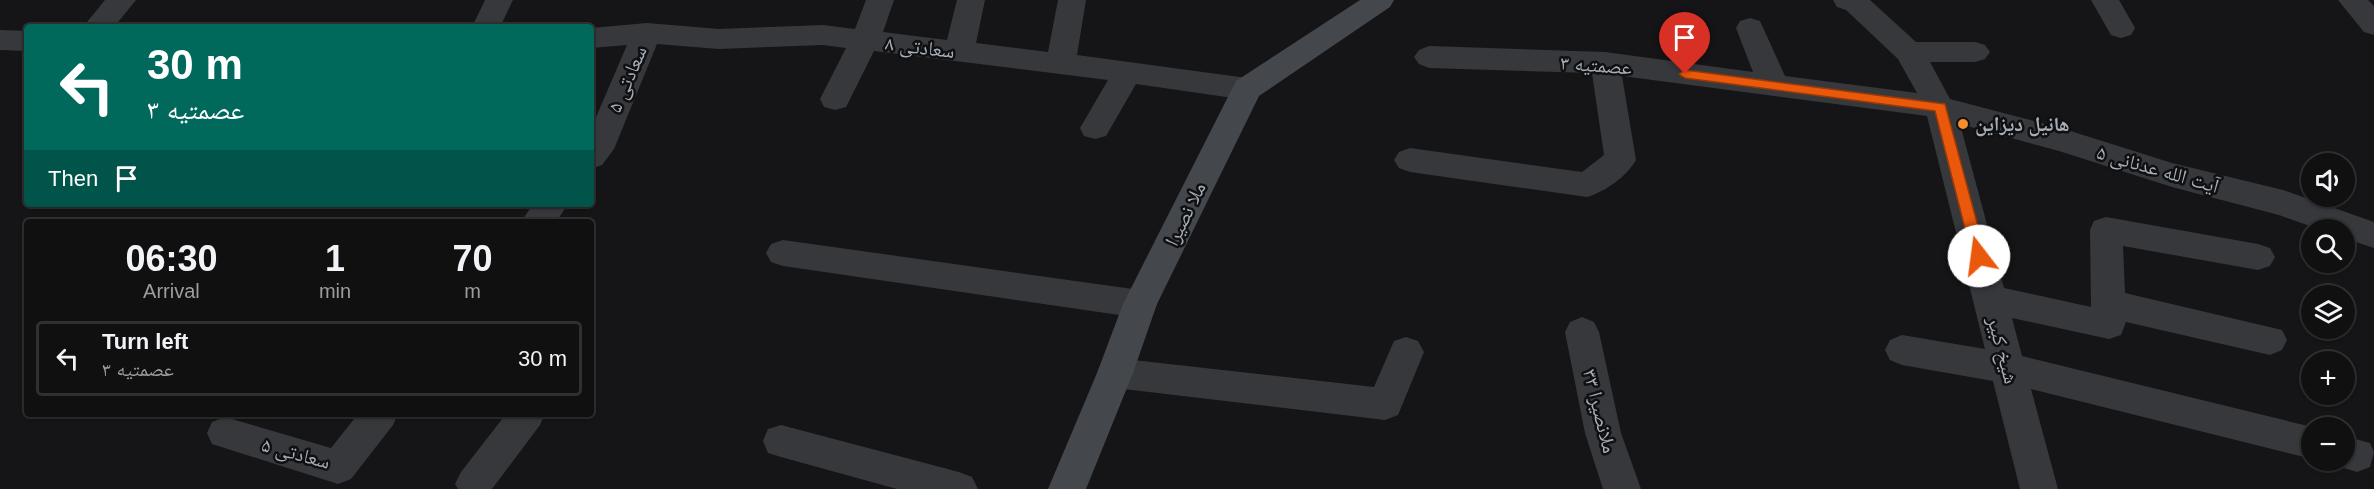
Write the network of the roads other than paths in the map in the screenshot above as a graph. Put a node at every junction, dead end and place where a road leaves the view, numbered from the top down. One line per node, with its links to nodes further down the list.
1 (122, 0): 10 (street)
2 (499, 0): 11 (street)
3 (880, 0): 18 (street)
4 (970, 0): 20 (street)
5 (1072, 0): 25 (street)
6 (1380, 0): 28 (street, ملا نصیرا)
7 (1847, 0): 21 (street, شیخ کبیر)
8 (2105, 0): 14 (street)
9 (2352, 0): 12 (street)
10 (100, 24)
11 (487, 24)
12 (2374, 25)
13 (1750, 28): 27 (street)
14 (2121, 28)
15 (647, 33): 16 (street, سعادتی ۸); 18 (street, سعادتی ۸); 32 (street, سعادتی ۵)
16 (594, 38)
17 (0, 40): 19 (street)
18 (865, 40): 20 (street, سعادتی ۸); 29 (street)
19 (24, 41)
20 (959, 52): 25 (street, سعادتی ۸)
21 (1909, 52): 22 (street); 30 (street, شیخ کبیر)
22 (1975, 52)
23 (1429, 57): 24 (street, عصمتیه ۳)
24 (1605, 63): 27 (street, عصمتیه ۳); 33 (street)
25 (1061, 64): 26 (street, سعادتی ۸)
26 (1128, 72): 28 (street, سعادتی ۸); 31 (street)
27 (1774, 86): 30 (street, عصمتیه ۳)
28 (1247, 89): 40 (street, ملا نصیرا)
29 (836, 99)
30 (1940, 107): 36 (street, آیت الله عدنانی ۵); 39 (street, شیخ کبیر)
31 (1095, 128)
32 (594, 154)
33 (1410, 160)
34 (550, 207): 35 (street)
35 (540, 219)
36 (2374, 235)
37 (783, 253): 40 (street)
38 (2258, 256): 41 (street)
39 (1990, 299): 41 (street); 46 (street, شیخ کبیر)
40 (1140, 304): 47 (street, ملا نصیرا)
41 (2109, 304): 43 (street)
42 (1582, 332): 56 (street, ملانصیرا ۳۳)
43 (2270, 340)
44 (1902, 350): 46 (street)
45 (1406, 352): 47 (street)
46 (2008, 368): 51 (street); 57 (street, شیخ کبیر)
47 (1115, 373): 55 (street, ملا نصیرا)
48 (378, 417): 50 (street, سعادتی ۵)
49 (525, 417): 53 (street)
50 (225, 433)
51 (2301, 440)
52 (781, 441): 54 (street)
53 (474, 484)
54 (959, 489)
55 (1067, 489)
56 (1622, 489)
57 (2039, 489)

